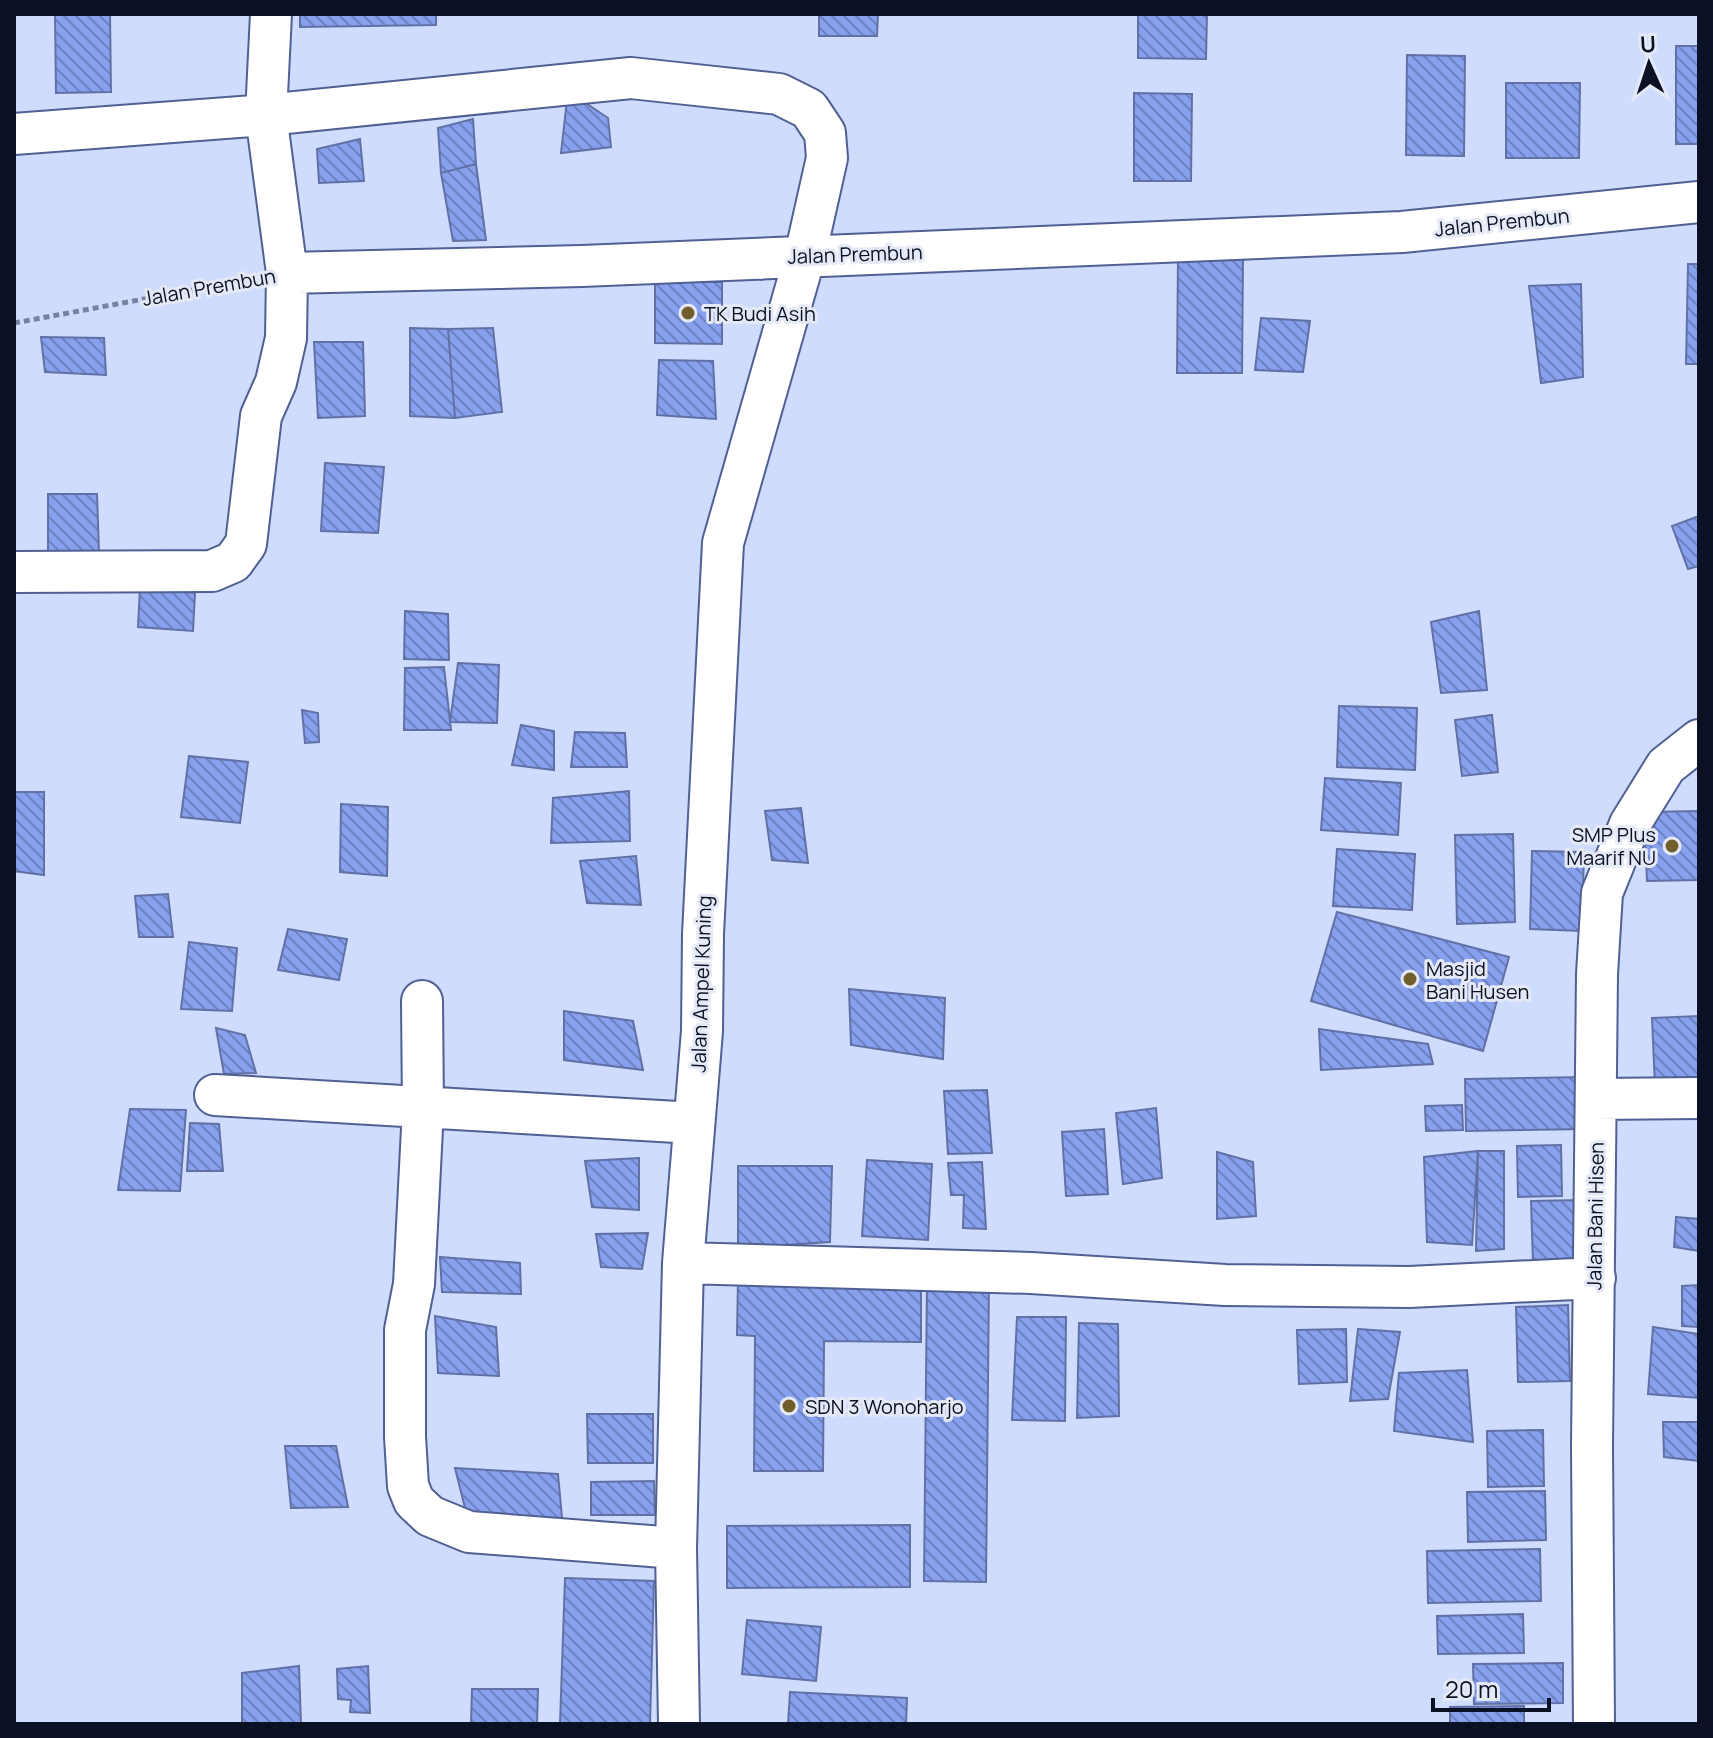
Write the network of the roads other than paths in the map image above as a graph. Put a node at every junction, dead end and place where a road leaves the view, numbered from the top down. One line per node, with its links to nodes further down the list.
1 (271, 14): 2 (street)
2 (266, 115): 3 (street, Jalan Ampel Kuning); 5 (street, Jalan Ampel Kuning); 6 (street)
3 (14, 134)
4 (1699, 202): 5 (street, Jalan Prembun)
5 (805, 256): 6 (street, Jalan Prembun); 14 (street, Jalan Ampel Kuning)
6 (287, 273): 7 (street)
7 (14, 572)
8 (1699, 740): 12 (street, Jalan Bani Hisen)
9 (422, 1001): 13 (street)
10 (215, 1095): 13 (street)
11 (1699, 1098): 12 (street)
12 (1596, 1099): 16 (street, Jalan Bani Hisen)
13 (423, 1109): 14 (street); 17 (street)
14 (694, 1123): 15 (street, Jalan Ampel Kuning)
15 (683, 1263): 16 (street); 17 (street, Jalan Ampel Kuning)
16 (1595, 1278): 19 (street, Jalan Bani Hisen)
17 (676, 1548): 18 (street, Jalan Ampel Kuning)
18 (679, 1724)
19 (1594, 1724)

